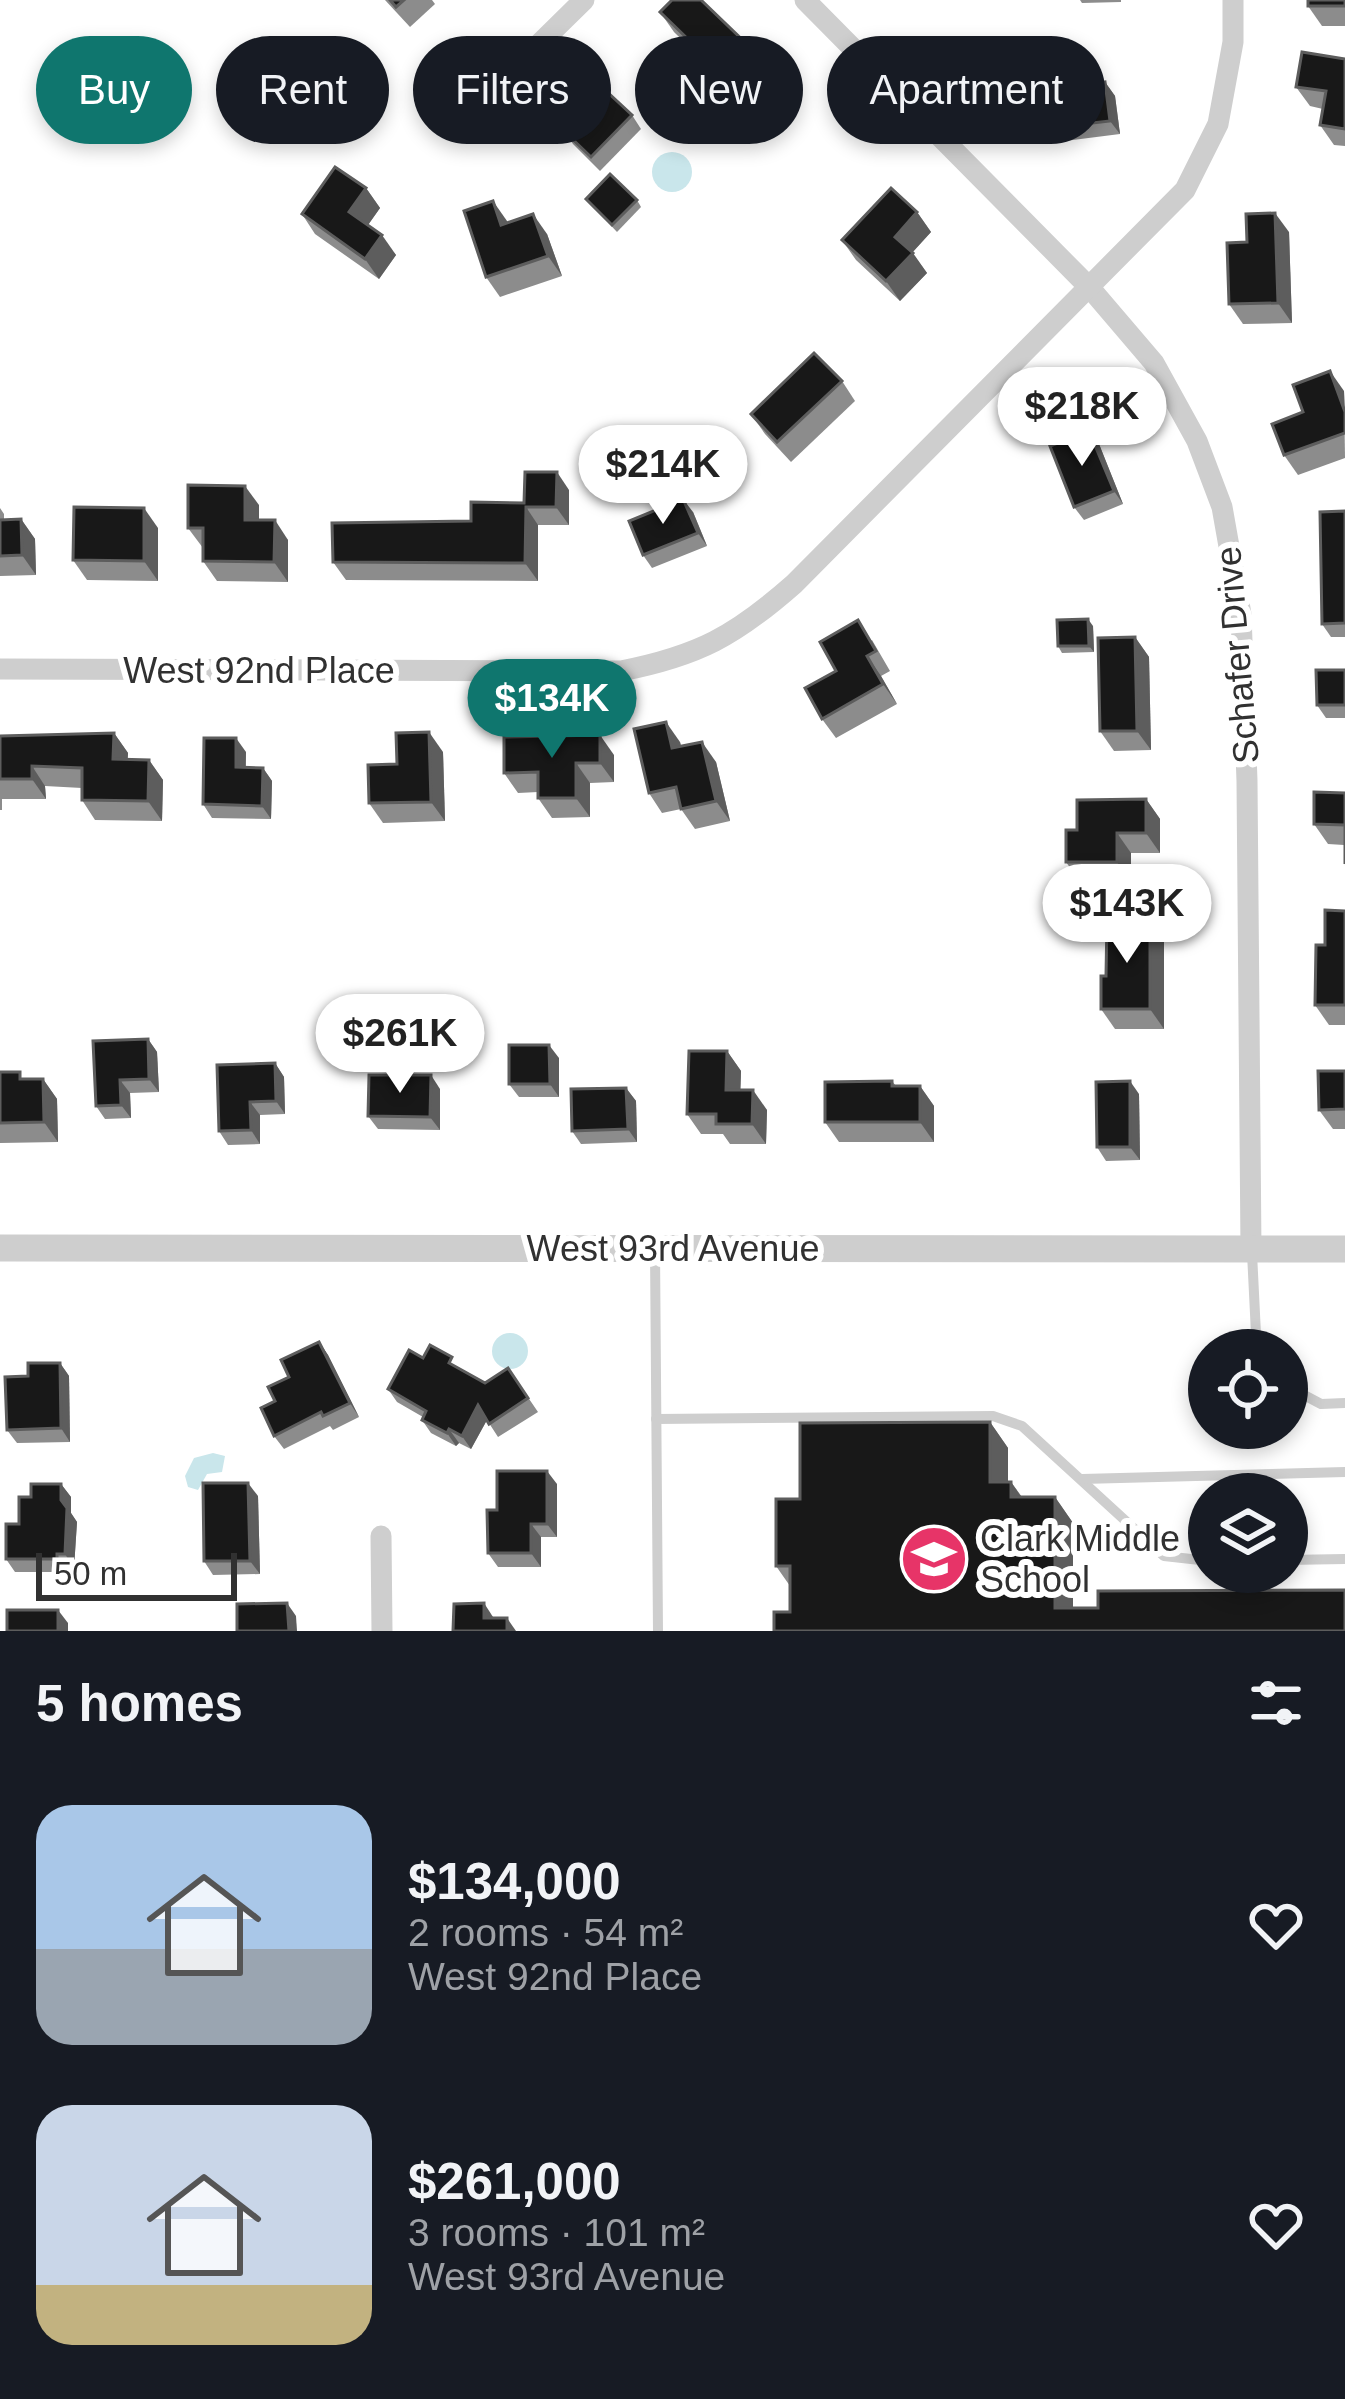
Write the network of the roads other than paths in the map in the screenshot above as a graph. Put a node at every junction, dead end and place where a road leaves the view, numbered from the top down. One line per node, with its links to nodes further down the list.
1 (584, 0): 4 (street)
2 (806, 0): 5 (street, Schafer Drive)
3 (1233, 0): 5 (street, West 92nd Place)
4 (547, 36)
5 (1090, 287): 6 (street, West 92nd Place); 9 (street, Schafer Drive)
6 (0, 669)
7 (656, 1247): 8 (street, West 93rd Avenue); 9 (street, West 93rd Avenue); 14 (lane)
8 (0, 1248)
9 (1251, 1250): 10 (street, West 93rd Avenue); 11 (lane)
10 (1345, 1250)
11 (1256, 1329)
12 (1308, 1397): 13 (lane)
13 (1345, 1403)
14 (656, 1419): 16 (lane); 22 (lane)
15 (1345, 1472): 16 (lane)
16 (1082, 1479): 18 (lane)
17 (381, 1536): 21 (street)
18 (1188, 1559)
19 (1345, 1559): 20 (lane)
20 (1308, 1560)
21 (382, 1631)
22 (658, 1631)

